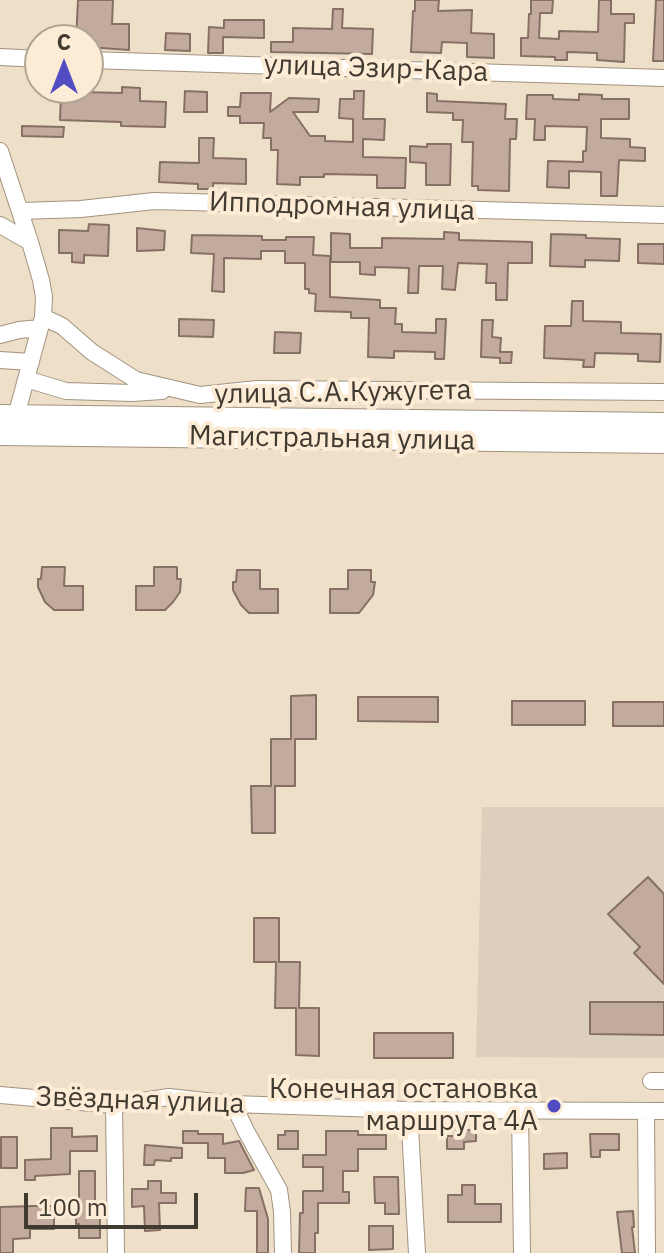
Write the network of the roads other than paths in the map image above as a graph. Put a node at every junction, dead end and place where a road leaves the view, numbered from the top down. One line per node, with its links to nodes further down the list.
1 (0, 57): 2 (street)
2 (24, 58)
3 (104, 60): 4 (street, улица Эзир-Кара)
4 (664, 78)
5 (0, 154): 6 (street)
6 (21, 211): 7 (street, Ипподромная улица); 9 (street)
7 (664, 215)
8 (0, 225): 9 (street)
9 (30, 242): 10 (street)
10 (42, 322): 11 (street); 13 (street); 16 (street, улица С.А.Кужугета)
11 (0, 335)
12 (5, 361): 13 (street); 14 (street)
13 (31, 362): 15 (street)
14 (0, 376)
15 (26, 379): 16 (street); 19 (street)
16 (177, 390): 17 (street, улица С.А.Кужугета)
17 (664, 392)
18 (664, 423): 19 (main road, Магистральная улица)
19 (8, 425): 20 (main road, Магистральная улица)
20 (664, 443)
21 (0, 1095): 23 (street, Звёздная улица)
22 (233, 1104): 23 (street, Звёздная улица); 24 (street, Звёздная улица); 29 (street)
23 (114, 1105): 28 (street)
24 (409, 1110): 25 (street, Звёздная улица); 30 (street)
25 (520, 1111): 26 (street, Звёздная улица); 31 (street)
26 (646, 1111): 27 (street, Звёздная улица); 32 (street)
27 (664, 1111)
28 (116, 1253)
29 (283, 1253)
30 (417, 1253)
31 (522, 1253)
32 (647, 1253)

